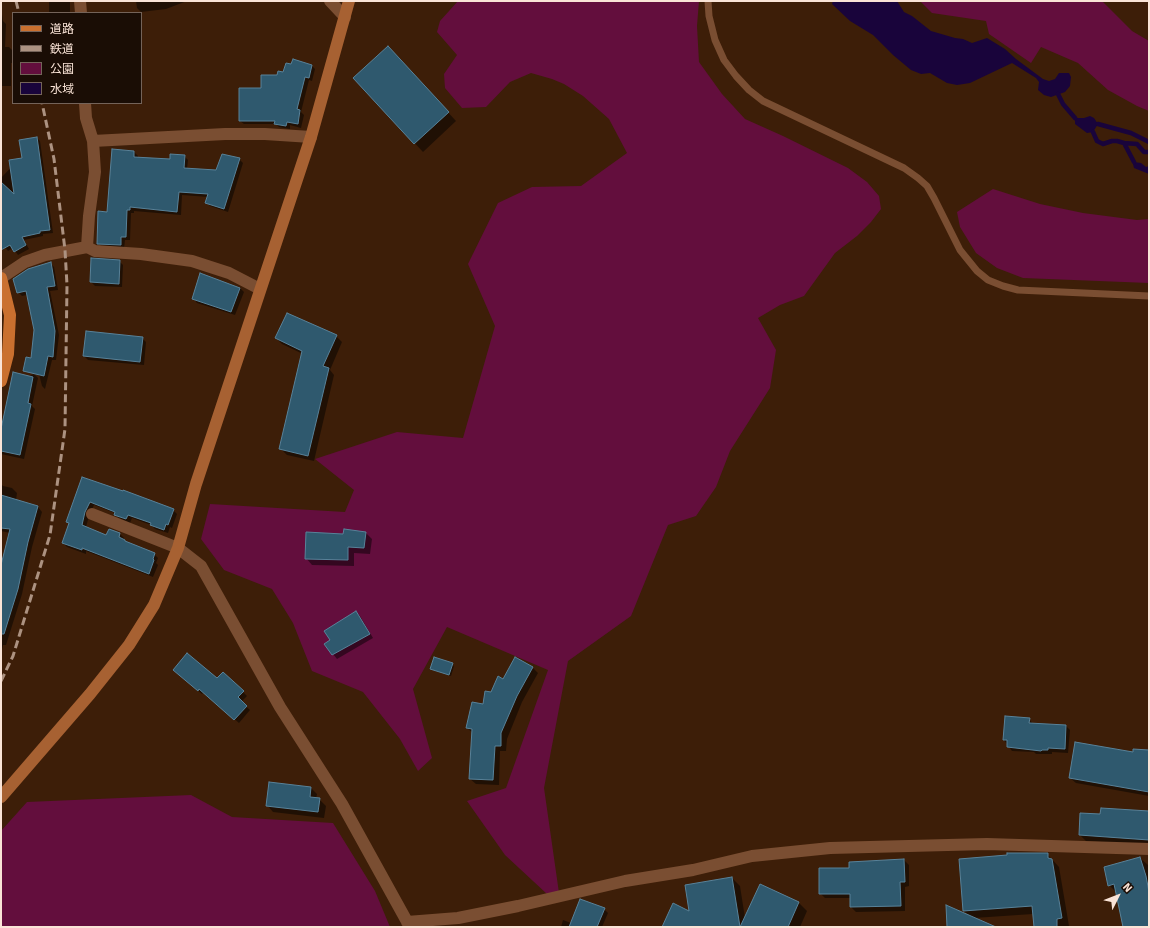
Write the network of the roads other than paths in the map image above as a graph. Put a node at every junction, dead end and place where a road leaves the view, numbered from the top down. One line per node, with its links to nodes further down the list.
1 (80, 1): 5 (street)
2 (330, 1): 6 (street)
3 (349, 1): 6 (street)
4 (708, 1): 13 (lane)
5 (81, 12)
6 (345, 17): 8 (street)
7 (85, 104): 9 (street)
8 (311, 137): 9 (street); 12 (street)
9 (93, 141): 10 (street)
10 (87, 247): 11 (street); 12 (street)
11 (1, 278): 14 (main road)
12 (260, 289): 16 (street)
13 (1149, 296)
14 (1, 381)
15 (92, 514): 16 (street)
16 (178, 548): 17 (street); 19 (street)
17 (1, 797)
18 (1149, 850): 19 (street)
19 (409, 924)

